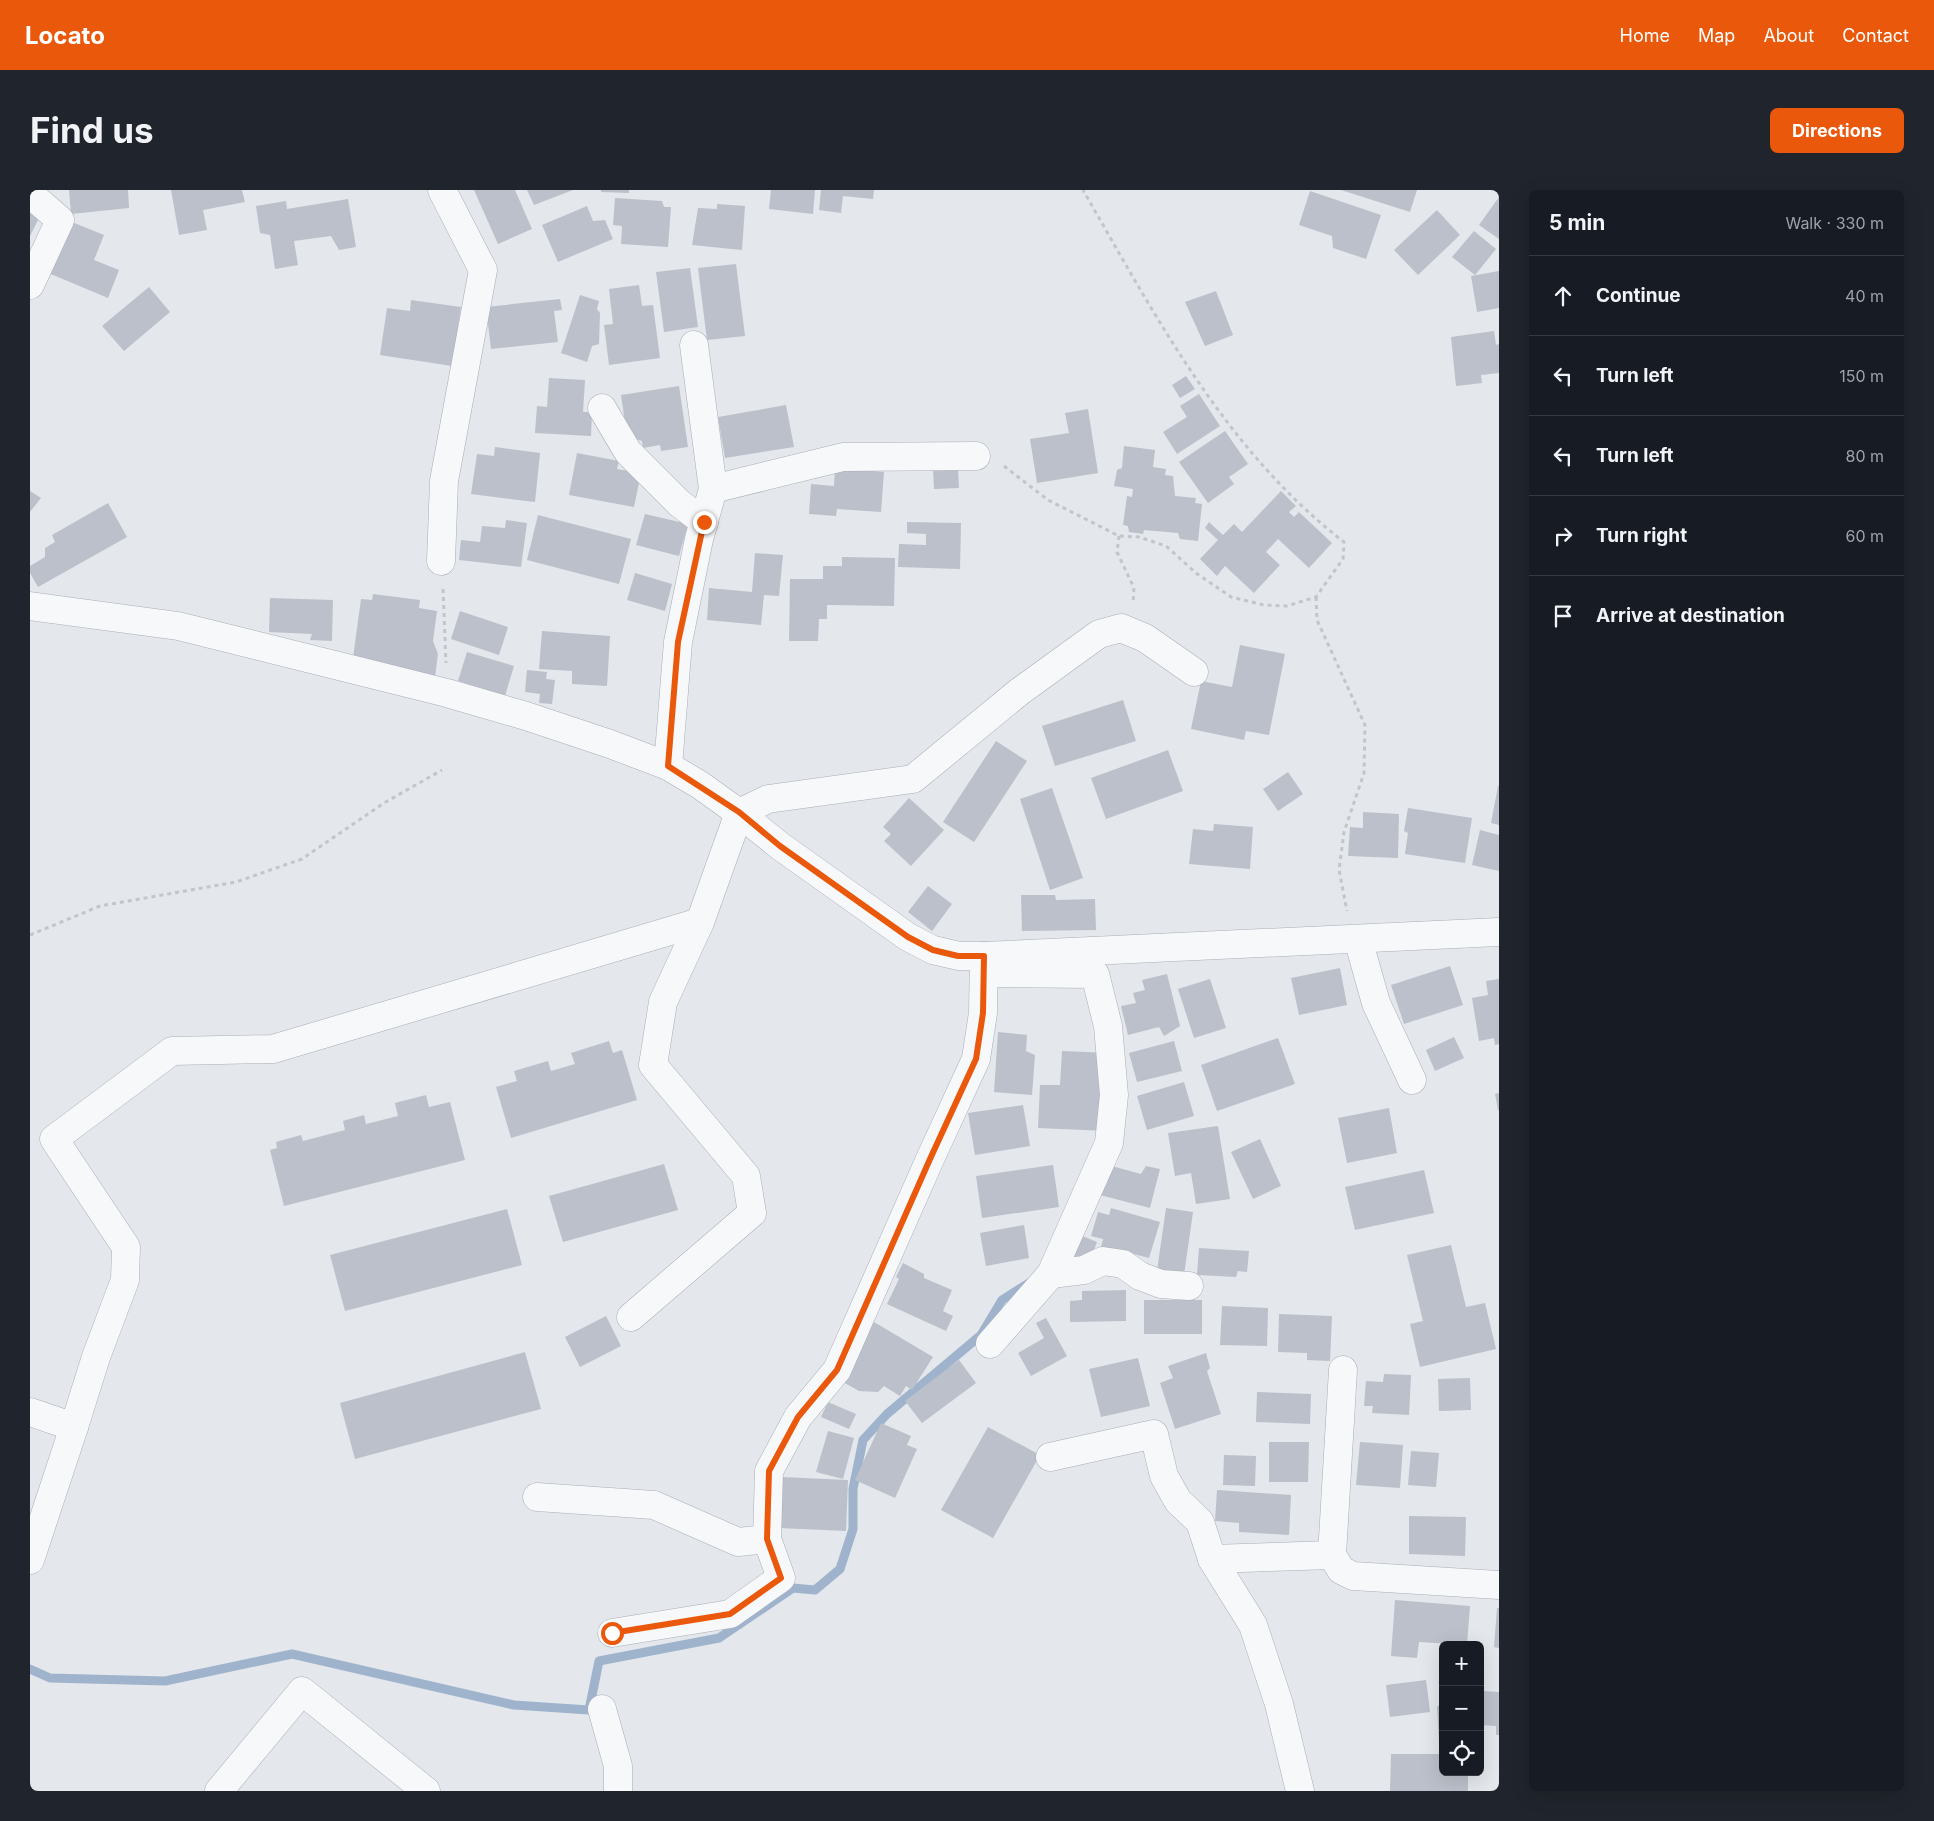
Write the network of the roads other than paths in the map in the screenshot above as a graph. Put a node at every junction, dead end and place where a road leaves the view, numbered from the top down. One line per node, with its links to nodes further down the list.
1 (442, 190): 9 (street)
2 (30, 194): 3 (street)
3 (30, 285)
4 (694, 345): 7 (street)
5 (602, 408): 8 (street)
6 (976, 456): 7 (street)
7 (713, 489): 8 (street)
8 (704, 522): 12 (street)
9 (441, 561)
10 (30, 606): 12 (street)
11 (1194, 672): 13 (street)
12 (668, 766): 13 (street)
13 (739, 812): 14 (street); 17 (street)
14 (700, 922): 21 (street); 25 (street)
15 (1499, 932): 16 (street)
16 (1358, 939): 17 (street); 18 (street)
17 (985, 964): 19 (street); 28 (street)
18 (1412, 1080)
19 (1051, 1274): 20 (street); 22 (street)
20 (1188, 1286)
21 (631, 1317)
22 (990, 1344)
23 (1343, 1370): 29 (street)
24 (30, 1412): 25 (street)
25 (74, 1427): 31 (street)
26 (1050, 1458): 30 (street)
27 (537, 1497): 28 (street)
28 (767, 1539): 33 (street)
29 (1332, 1555): 30 (street); 32 (street)
30 (1212, 1559): 38 (street)
31 (30, 1560)
32 (1499, 1585)
33 (612, 1633)
34 (602, 1709): 37 (street)
35 (219, 1791): 36 (street)
36 (426, 1791)
37 (618, 1791)
38 (1300, 1791)

